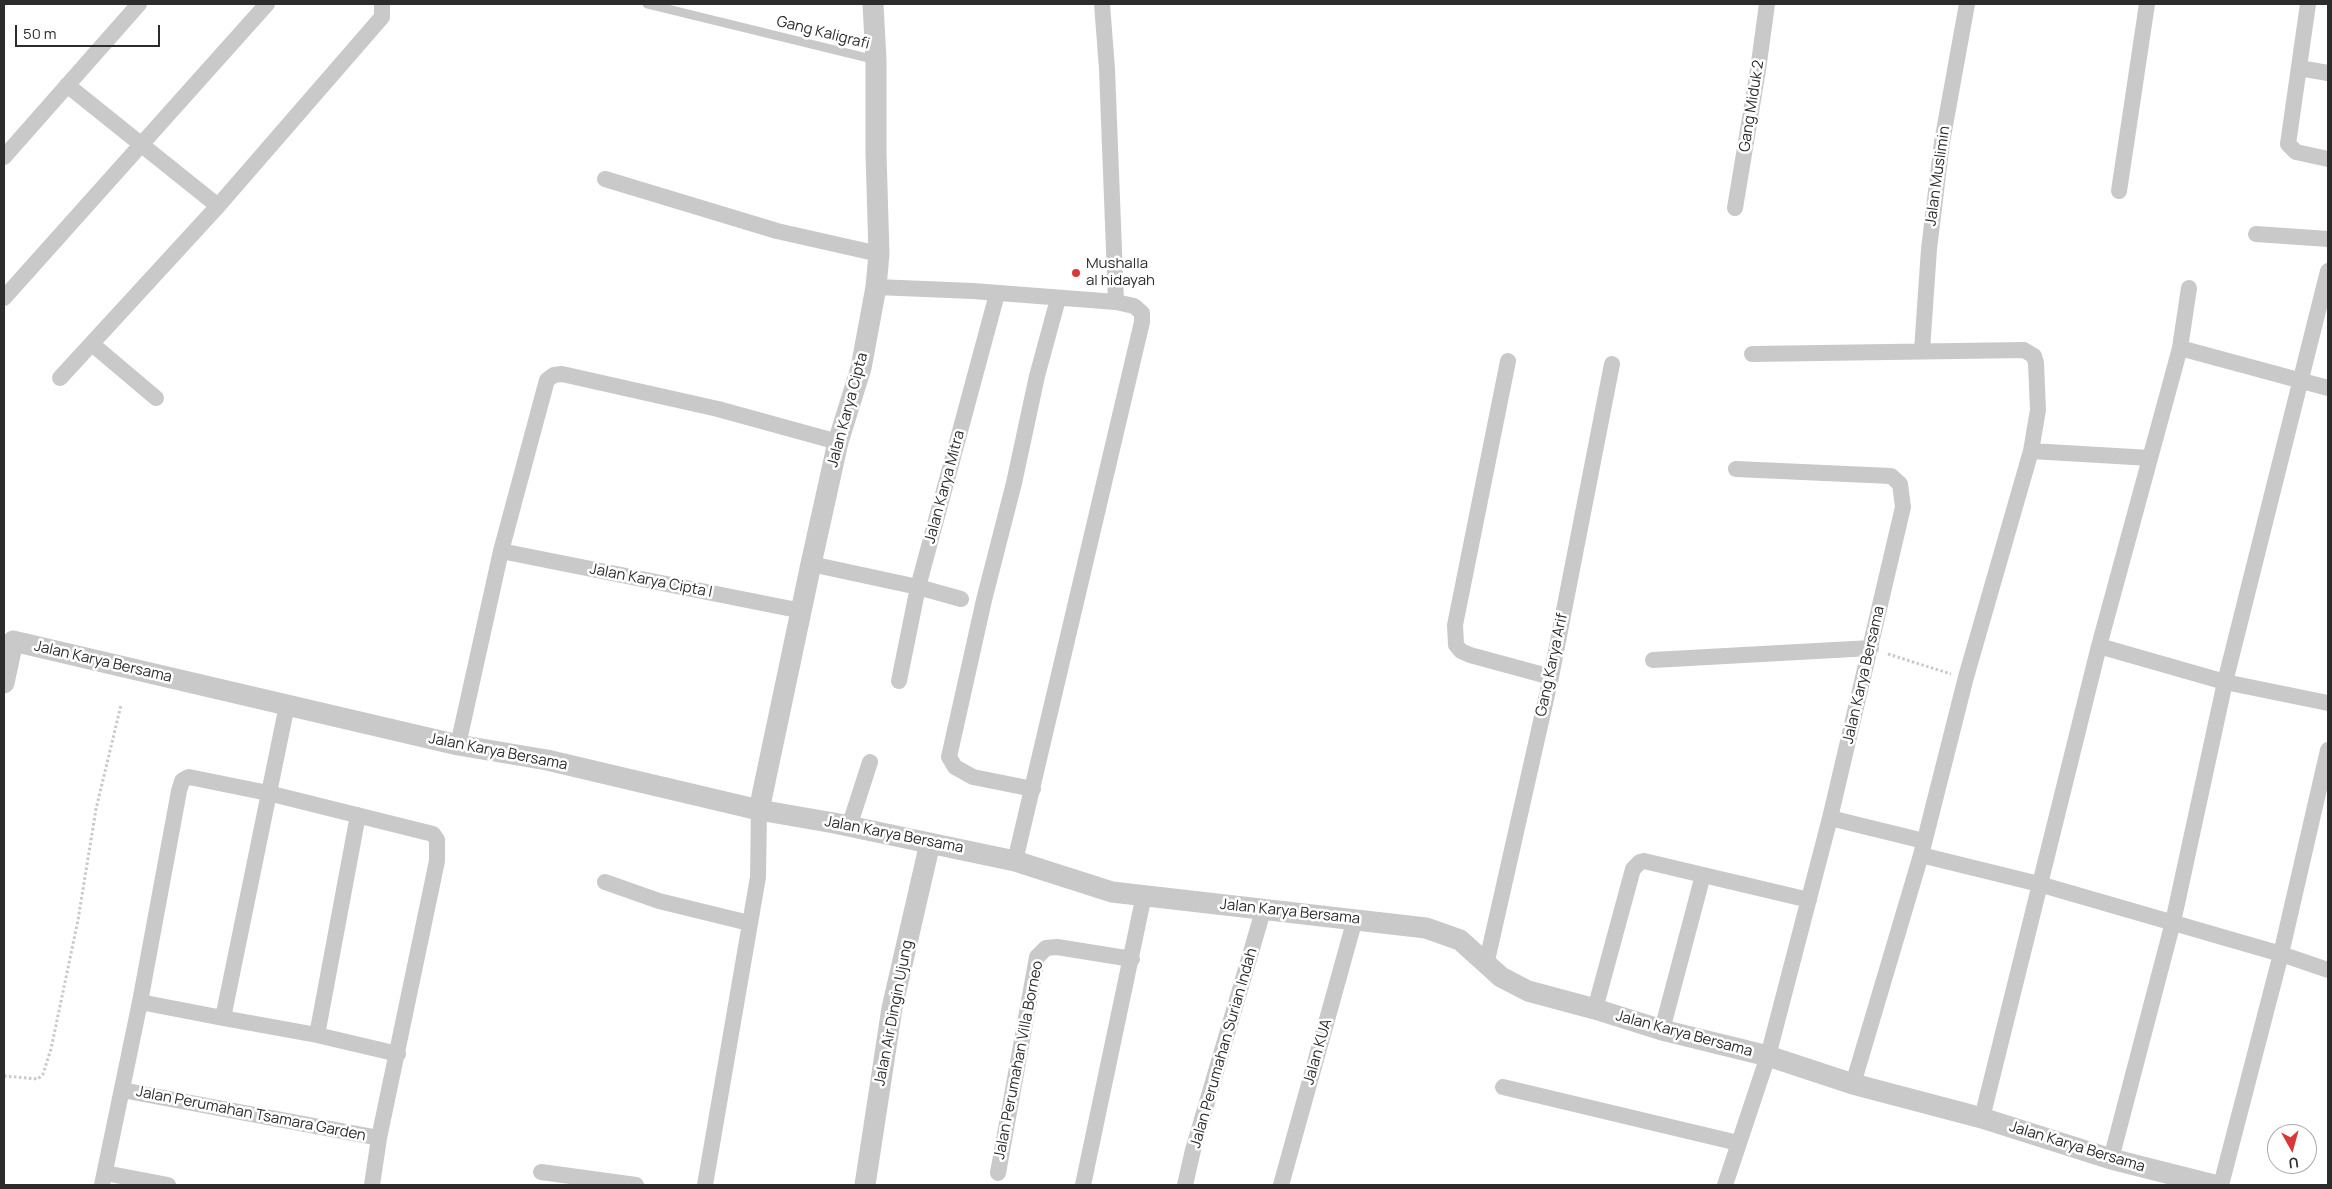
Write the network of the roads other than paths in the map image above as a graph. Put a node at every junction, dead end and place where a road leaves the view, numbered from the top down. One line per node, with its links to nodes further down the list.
1 (139, 4): 14 (street)
2 (267, 4): 15 (street)
3 (382, 4): 20 (street)
4 (647, 4): 11 (lane, Gang Kaligrafi)
5 (873, 4): 11 (street, Jalan Karya Cipta)
6 (1102, 4): 31 (street)
7 (1767, 4): 21 (street, Gang Miduk 2)
8 (1967, 4): 34 (street, Jalan Muslimin)
9 (2147, 4): 19 (street)
10 (2308, 4): 12 (street)
11 (876, 60): 24 (street, Jalan Karya Cipta)
12 (2299, 68): 13 (street); 17 (street)
13 (2328, 73)
14 (67, 84): 15 (street); 16 (street)
15 (142, 145): 20 (street); 29 (street)
16 (4, 157)
17 (2328, 159)
18 (605, 179): 24 (street)
19 (2119, 191)
20 (218, 206): 32 (street)
21 (1735, 208)
22 (2256, 234): 23 (street)
23 (2328, 240)
24 (879, 254): 26 (street, Jalan Karya Cipta)
25 (2328, 270): 39 (street)
26 (876, 287): 28 (street); 42 (street, Jalan Karya Cipta)
27 (2189, 288): 33 (street)
28 (997, 294): 30 (street); 48 (street, Jalan Karya Mitra)
29 (4, 298)
30 (1058, 298): 31 (street); 64 (street)
31 (1116, 302): 64 (street)
32 (92, 344): 38 (street); 41 (street)
33 (2180, 348): 39 (street); 44 (street)
34 (1922, 350): 35 (street); 43 (street)
35 (1752, 354)
36 (1508, 361): 55 (street)
37 (1612, 364): 55 (street, Gang Karya Arif)
38 (60, 378)
39 (2301, 382): 40 (street); 57 (street)
40 (2328, 388)
41 (156, 398)
42 (838, 442): 46 (street); 47 (street, Jalan Karya Cipta)
43 (2031, 451): 44 (street); 71 (street)
44 (2150, 458): 52 (street)
45 (1736, 469): 53 (street, Jalan Karya Bersama)
46 (500, 551): 50 (street, Jalan Karya Cipta I); 61 (street)
47 (811, 564): 48 (street); 50 (street, Jalan Karya Cipta)
48 (918, 587): 49 (street); 56 (street, Jalan Karya Mitra)
49 (961, 599)
50 (802, 610): 66 (street, Jalan Karya Cipta)
51 (8, 639): 58 (street); 60 (street, Jalan Karya Bersama)
52 (2100, 646): 57 (street); 75 (street)
53 (1871, 648): 54 (street); 68 (street, Jalan Karya Bersama)
54 (1653, 660)
55 (1551, 676): 84 (street, Gang Karya Arif)
56 (899, 681)
57 (2225, 682): 59 (street); 80 (street)
58 (4, 684)
59 (2328, 703)
60 (287, 705): 61 (street, Jalan Karya Bersama); 65 (street)
61 (458, 745): 66 (street, Jalan Karya Bersama)
62 (2328, 750): 82 (street)
63 (870, 762): 69 (street)
64 (1032, 788): 72 (street)
65 (268, 793): 67 (street, Jalan Perumahan Tsamara Garden); 86 (street, Jalan Perumahan Tsamara Garden); 88 (street)
66 (759, 810): 69 (street, Jalan Karya Bersama); 81 (street)
67 (358, 815): 90 (street); 91 (street, Jalan Perumahan Tsamara Garden)
68 (1830, 818): 71 (street); 77 (street, Jalan Karya Bersama)
69 (849, 827): 70 (street, Jalan Karya Bersama)
70 (930, 843): 72 (street, Jalan Karya Bersama); 107 (street, Jalan Air Dingin Ujung)
71 (1923, 848): 75 (street); 93 (street)
72 (1015, 861): 76 (street, Jalan Karya Bersama)
73 (1703, 875): 77 (street); 87 (street); 89 (street)
74 (605, 882): 81 (street)
75 (2039, 884): 80 (street); 96 (street)
76 (1144, 896): 78 (street, Jalan Karya Bersama); 83 (street)
77 (1809, 900): 92 (street, Jalan Karya Bersama)
78 (1263, 911): 79 (street, Jalan Karya Bersama); 109 (street, Jalan Perumahan Surian Indah)
79 (1355, 919): 84 (street, Jalan Karya Bersama); 110 (street, Jalan KUA)
80 (2173, 922): 82 (street); 99 (street)
81 (749, 923): 106 (street)
82 (2281, 954): 85 (street); 113 (street)
83 (1132, 959): 101 (street, Jalan Perumahan Villa Borneo); 108 (street)
84 (1486, 965): 87 (street, Jalan Karya Bersama)
85 (2328, 970)
86 (140, 1002): 88 (street); 95 (street, Jalan Perumahan Tsamara Garden)
87 (1596, 1009): 89 (street, Jalan Karya Bersama)
88 (223, 1018): 90 (street)
89 (1662, 1030): 92 (street, Jalan Karya Bersama)
90 (317, 1035): 91 (street)
91 (398, 1054): 97 (street, Jalan Perumahan Tsamara Garden)
92 (1768, 1056): 93 (street, Jalan Karya Bersama); 98 (street)
93 (1853, 1084): 96 (street, Jalan Karya Bersama)
94 (1503, 1087): 98 (street)
95 (122, 1090): 97 (street, Jalan Perumahan Tsamara Garden); 102 (street, Jalan Perumahan Tsamara Garden)
96 (1982, 1118): 99 (street, Jalan Karya Bersama)
97 (379, 1138): 104 (street, Jalan Perumahan Tsamara Garden)
98 (1738, 1143): 111 (street)
99 (2110, 1159): 112 (street, Jalan Karya Bersama)
100 (542, 1172): 105 (street)
101 (998, 1173)
102 (104, 1179): 103 (street, Jalan Perumahan Tsamara Garden)
103 (168, 1185)
104 (372, 1185)
105 (636, 1185)
106 (704, 1185)
107 (865, 1185)
108 (1082, 1185)
109 (1185, 1185)
110 (1281, 1185)
111 (1725, 1185)
112 (2214, 1185)
113 (2221, 1185)

